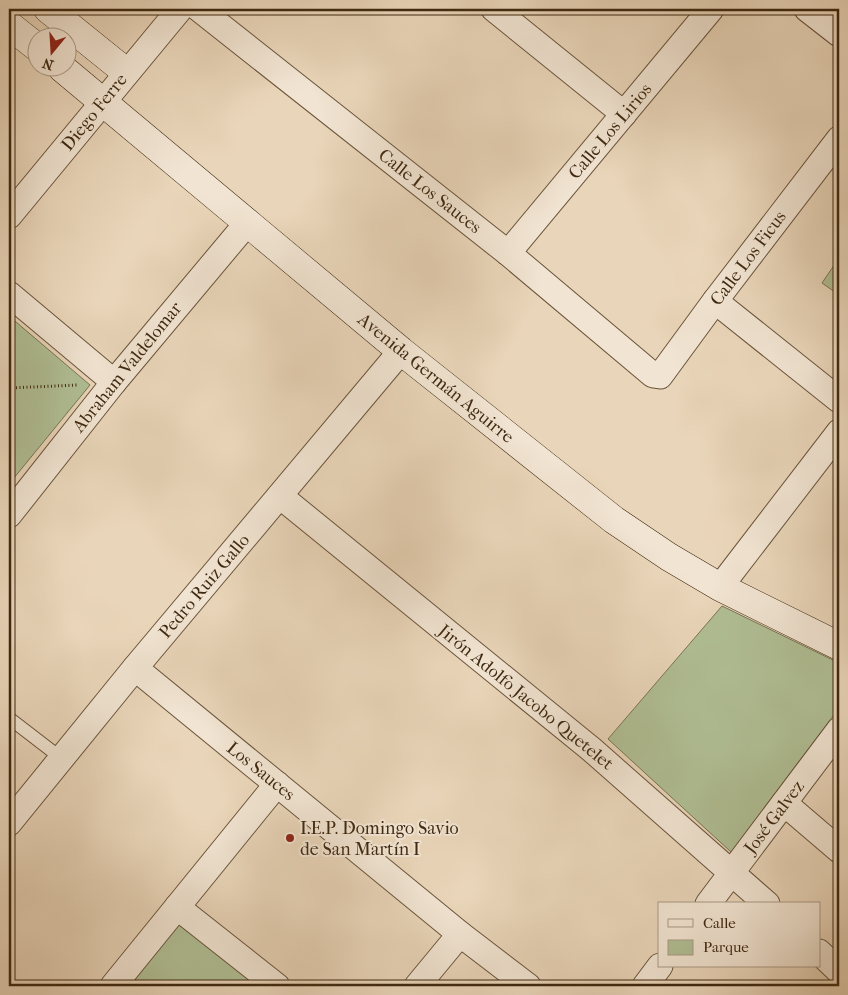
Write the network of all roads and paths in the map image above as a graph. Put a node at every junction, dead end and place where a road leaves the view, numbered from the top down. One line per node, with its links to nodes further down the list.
1 (48, 9): 10 (street)
2 (180, 9): 10 (street, Diego Ferre)
3 (200, 9): 17 (street, Calle Los Sauces)
4 (494, 9): 13 (street)
5 (711, 9): 13 (street, Calle Los Lirios)
6 (807, 9): 8 (street)
7 (9, 25): 9 (street)
8 (839, 34)
9 (28, 40)
10 (126, 72): 12 (street, Diego Ferre)
11 (74, 78): 12 (street, Avenida Germán Aguirre)
12 (103, 102): 15 (street, Diego Ferre); 16 (street, Avenida Germán Aguirre)
13 (624, 114): 17 (street, Calle Los Lirios)
14 (839, 139): 19 (street, Calle Los Ficus)
15 (9, 216)
16 (248, 222): 20 (street, Avenida Germán Aguirre); 22 (street, Abraham Valdelomar)
17 (508, 253): 21 (street, Calle Los Sauces)
18 (9, 294): 22 (street)
19 (715, 301): 21 (street, Calle Los Ficus); 24 (street)
20 (401, 351): 26 (street, Pedro Ruiz Gallo); 28 (street, Avenida Germán Aguirre)
21 (657, 376)
22 (114, 382): 23 (path); 27 (street, Abraham Valdelomar)
23 (9, 388)
24 (839, 400)
25 (839, 432): 28 (street)
26 (280, 496): 30 (street, Pedro Ruiz Gallo); 38 (street, Jirón Adolfo Jacobo Quetelet)
27 (9, 515)
28 (720, 587): 29 (street, Avenida Germán Aguirre)
29 (839, 646)
30 (135, 668): 33 (street, Pedro Ruiz Gallo); 34 (street, Los Sauces)
31 (9, 718): 33 (lane)
32 (839, 730): 35 (street, José Galvez)
33 (61, 758): 36 (street, Pedro Ruiz Gallo)
34 (277, 784): 41 (street); 42 (street, Los Sauces)
35 (784, 803): 37 (street); 38 (street, José Galvez)
36 (9, 823)
37 (839, 850)
38 (733, 872): 39 (street, José Galvez); 40 (street, Jirón Adolfo Jacobo Quetelet)
39 (710, 902)
40 (765, 902)
41 (176, 908): 46 (street); 47 (street)
42 (460, 934): 48 (street); 49 (street, Los Sauces)
43 (820, 953): 45 (street)
44 (658, 968): 50 (street)
45 (839, 971)
46 (112, 986)
47 (277, 986)
48 (418, 986)
49 (528, 986)
50 (645, 986)

